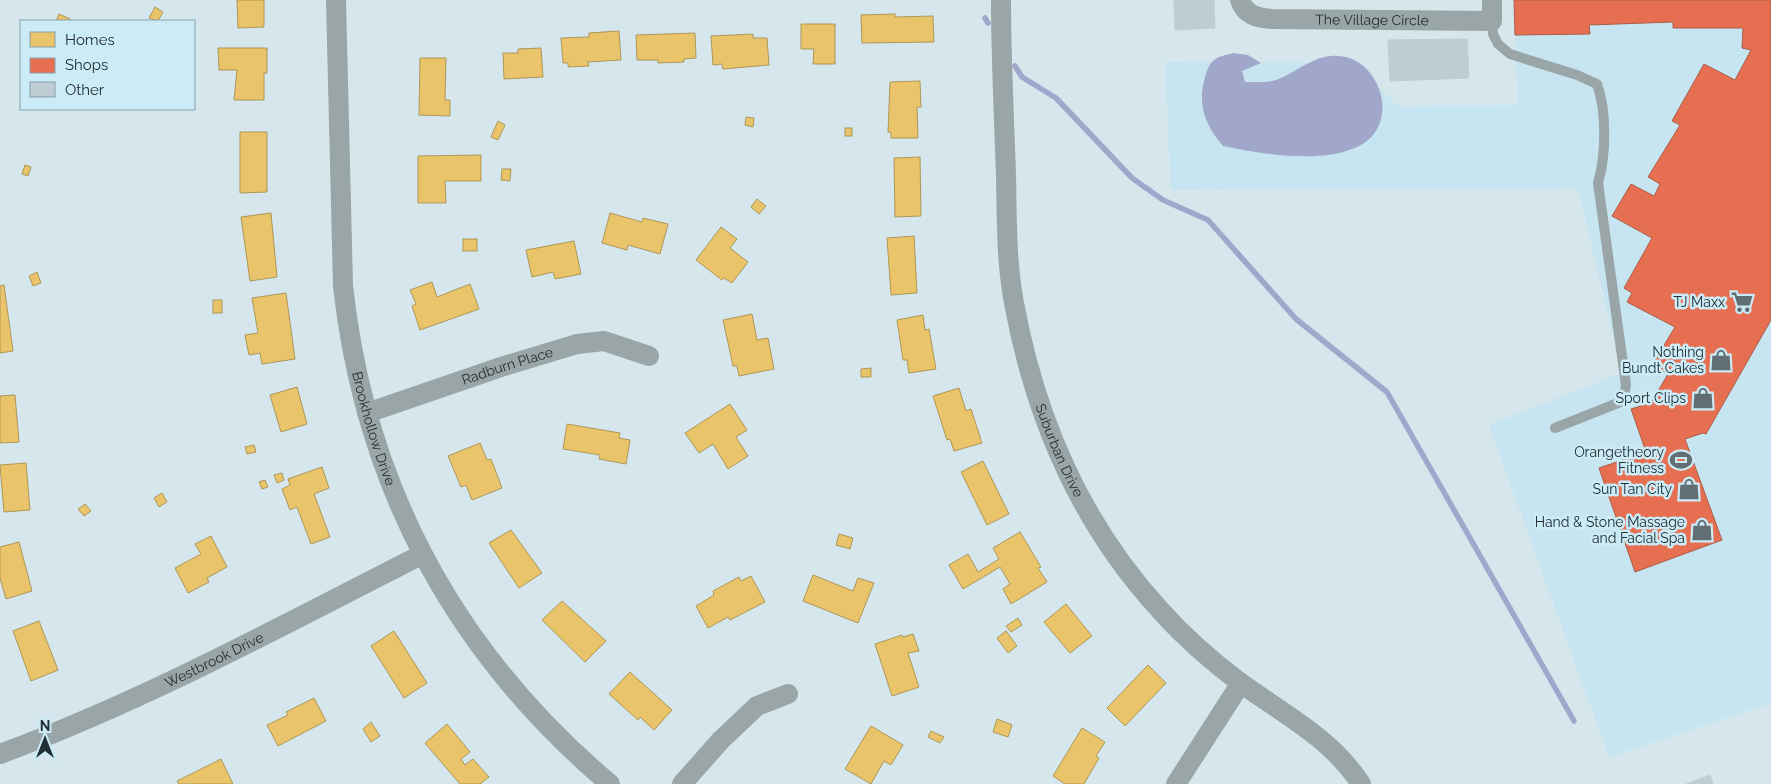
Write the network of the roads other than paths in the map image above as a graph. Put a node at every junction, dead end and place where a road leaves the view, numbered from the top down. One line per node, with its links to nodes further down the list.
1 (336, 0): 7 (street, Brookhollow Drive)
2 (1001, 0): 10 (street, Suburban Drive)
3 (1240, 0): 5 (street, The Village Circle)
4 (1492, 0): 5 (street)
5 (1492, 21): 8 (lane)
6 (649, 356): 7 (street, Radburn Place)
7 (366, 413): 9 (street, Brookhollow Drive)
8 (1554, 428)
9 (421, 554): 12 (street, Westbrook Drive); 13 (street, Brookhollow Drive)
10 (1241, 682): 15 (street); 16 (street, Suburban Drive)
11 (788, 694): 14 (street)
12 (0, 754)
13 (610, 784)
14 (682, 784)
15 (1176, 784)
16 (1361, 784)

